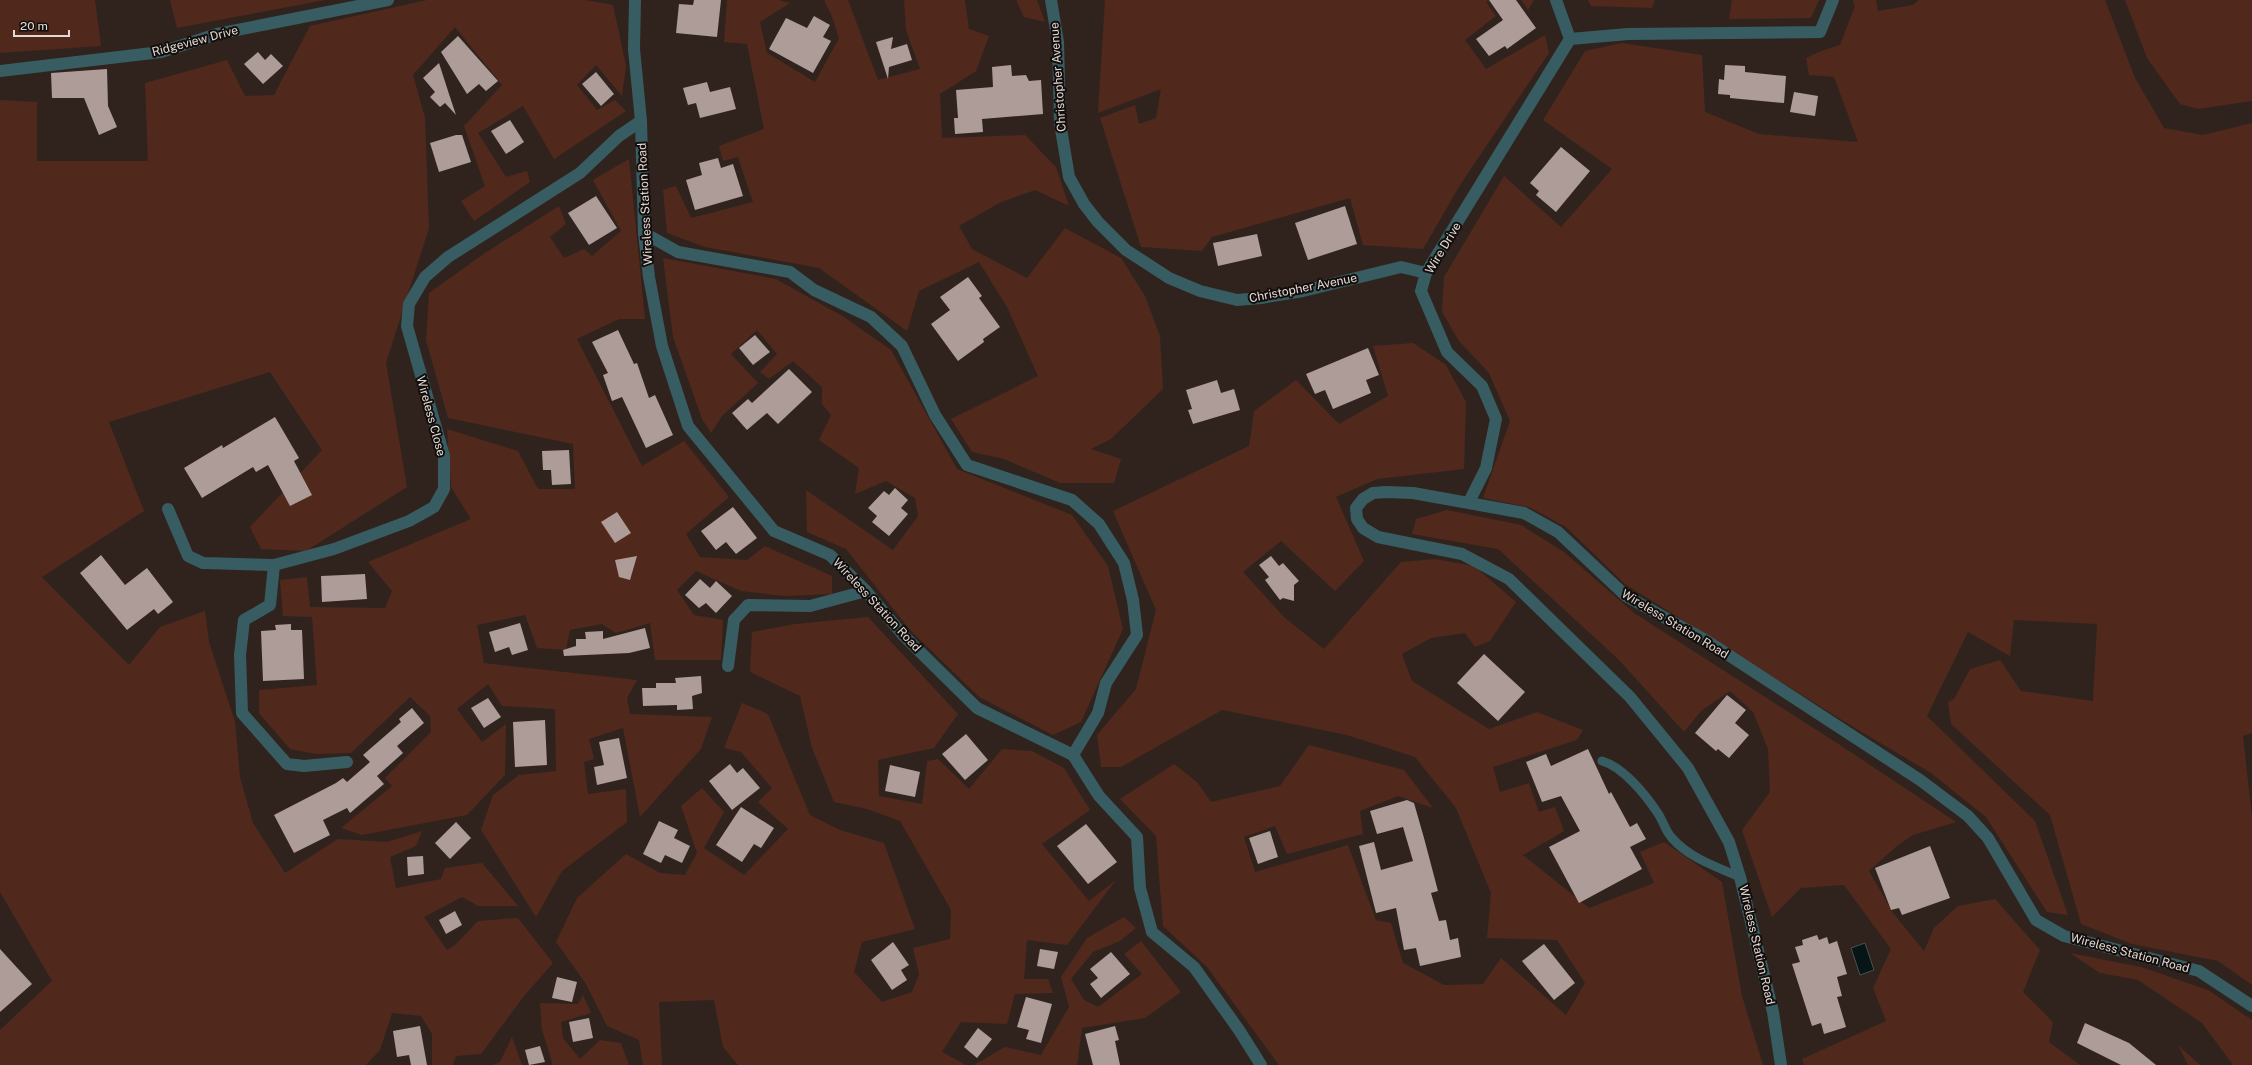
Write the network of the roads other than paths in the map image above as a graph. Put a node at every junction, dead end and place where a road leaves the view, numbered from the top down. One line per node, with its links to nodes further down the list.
1 (388, 0): 7 (street, Ridgeview Drive)
2 (635, 0): 8 (street, Wireless Station Road)
3 (1051, 0): 10 (street, Christopher Avenue)
4 (1556, 0): 6 (street)
5 (1833, 0): 6 (street)
6 (1570, 39): 10 (street, Wire Drive)
7 (0, 71)
8 (642, 121): 9 (street, Wireless Station Road); 13 (street, Wireless Close)
9 (644, 233): 14 (street, Wireless Station Road); 16 (street)
10 (1426, 273): 11 (street, Wire Drive)
11 (1469, 502): 19 (street, Wireless Station Road); 20 (street, Wireless Station Road)
12 (168, 509): 13 (street, Wireless Close)
13 (274, 565): 18 (street)
14 (866, 591): 15 (street); 16 (street, Wireless Station Road)
15 (728, 666)
16 (1073, 755): 21 (street)
17 (1602, 761): 19 (lane)
18 (347, 762)
19 (1740, 877): 22 (street, Wireless Station Road)
20 (2252, 1006)
21 (1261, 1065)
22 (1780, 1065)

